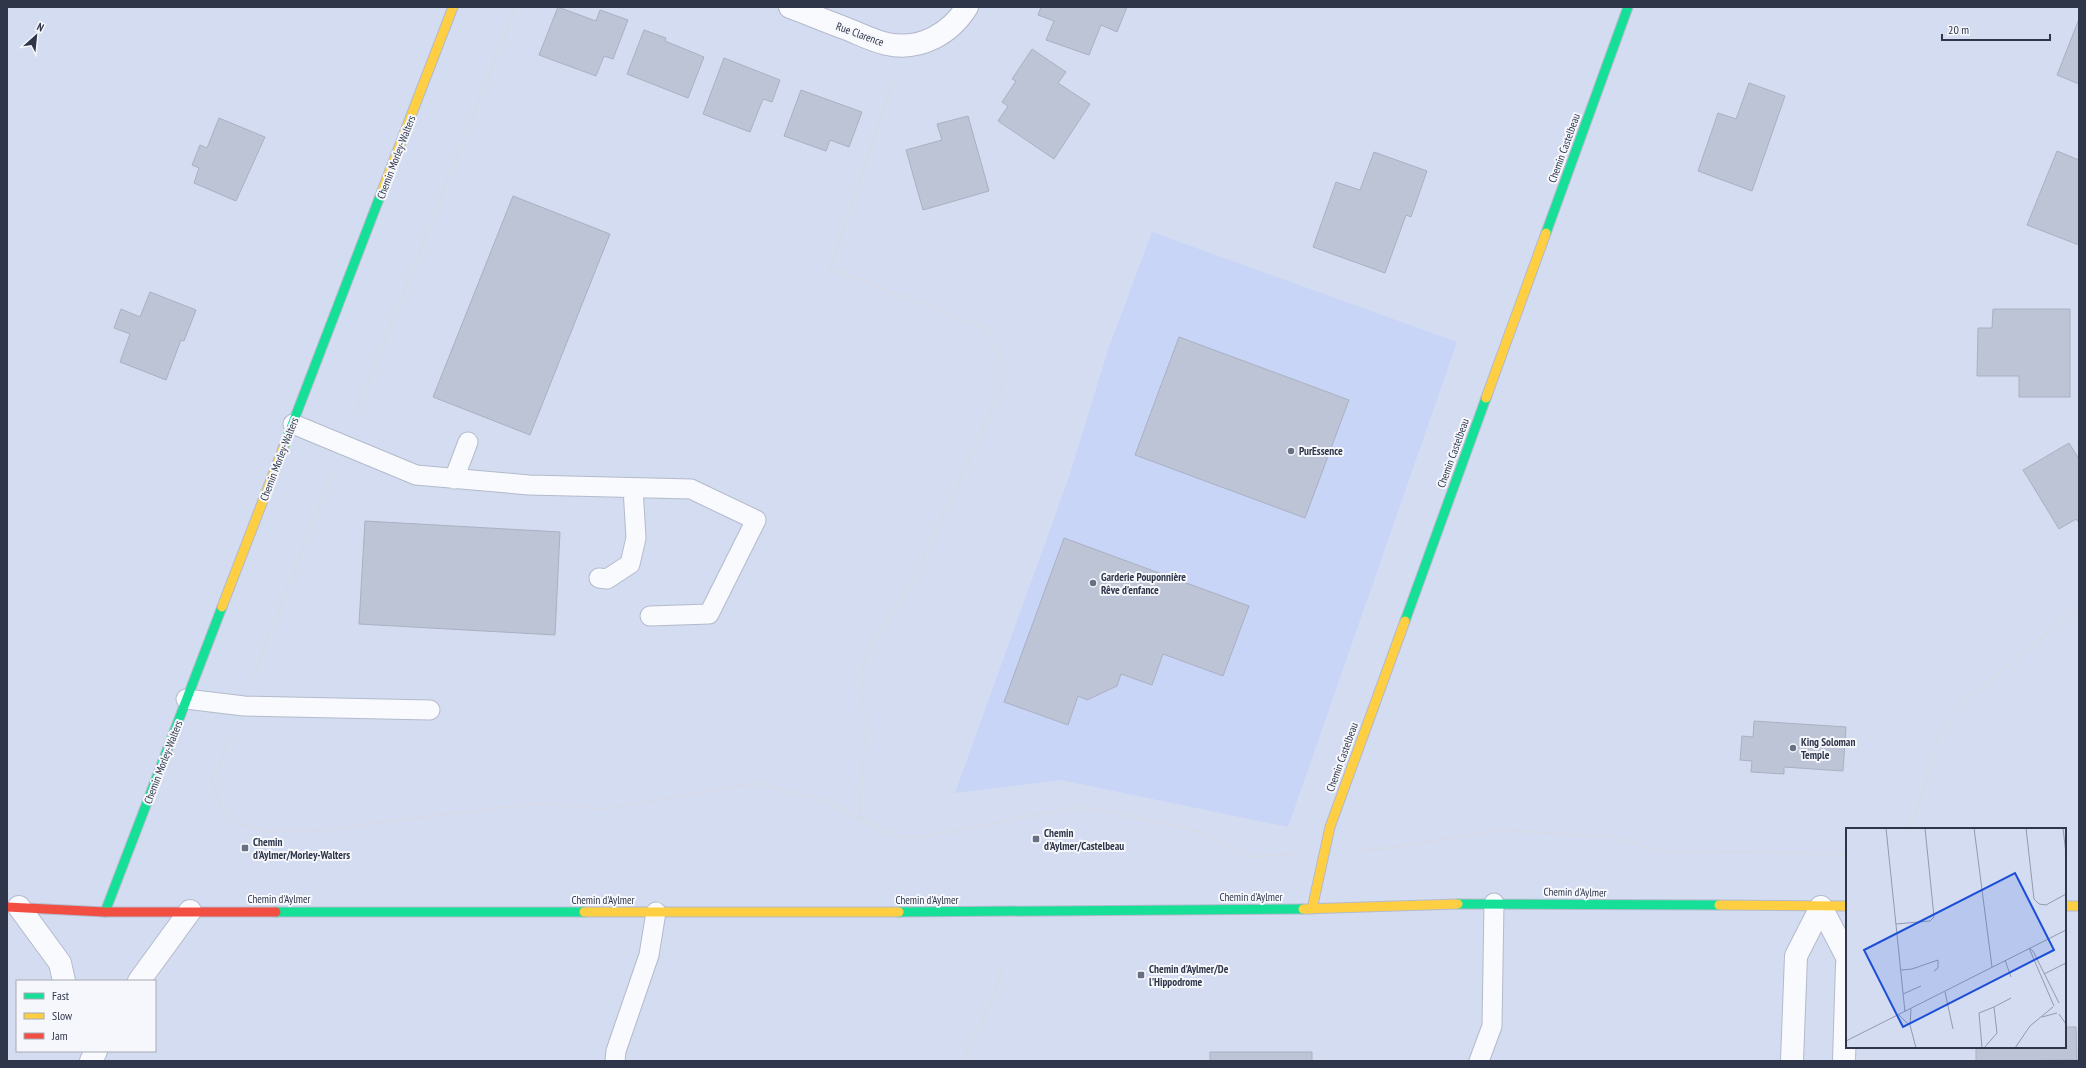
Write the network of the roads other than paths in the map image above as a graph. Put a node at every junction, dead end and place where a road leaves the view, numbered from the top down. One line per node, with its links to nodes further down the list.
1 (453, 7): 5 (street, Chemin Morley-Walters)
2 (790, 7): 3 (street, Rue Clarence)
3 (967, 7)
4 (1628, 7): 19 (street, Chemin Castelbeau)
5 (293, 424): 7 (lane); 11 (street, Chemin Morley-Walters)
6 (468, 442): 7 (lane)
7 (454, 478): 8 (lane)
8 (633, 488): 9 (lane); 10 (lane)
9 (599, 578)
10 (650, 616)
11 (186, 699): 12 (lane); 21 (street, Chemin Morley-Walters)
12 (430, 710)
13 (1494, 903): 18 (street, Chemin d'Aylmer); 19 (street, Chemin d'Aylmer); 30 (lane)
14 (1846, 906): 18 (street, Chemin d'Aylmer)
15 (2066, 906): 16 (street)
16 (2079, 906)
17 (13, 907): 21 (street, Chemin d'Aylmer); 24 (street)
18 (1821, 907): 23 (street); 31 (street)
19 (1312, 910): 22 (street, Chemin d'Aylmer)
20 (190, 911): 21 (street, Chemin d'Aylmer); 22 (street, Chemin d'Aylmer); 25 (street)
21 (105, 912)
22 (656, 912): 29 (lane)
23 (1846, 955)
24 (64, 980)
25 (140, 980)
26 (1846, 996): 32 (street)
27 (96, 1052): 28 (street)
28 (91, 1061)
29 (615, 1061)
30 (1479, 1061)
31 (1792, 1061)
32 (1844, 1061)

